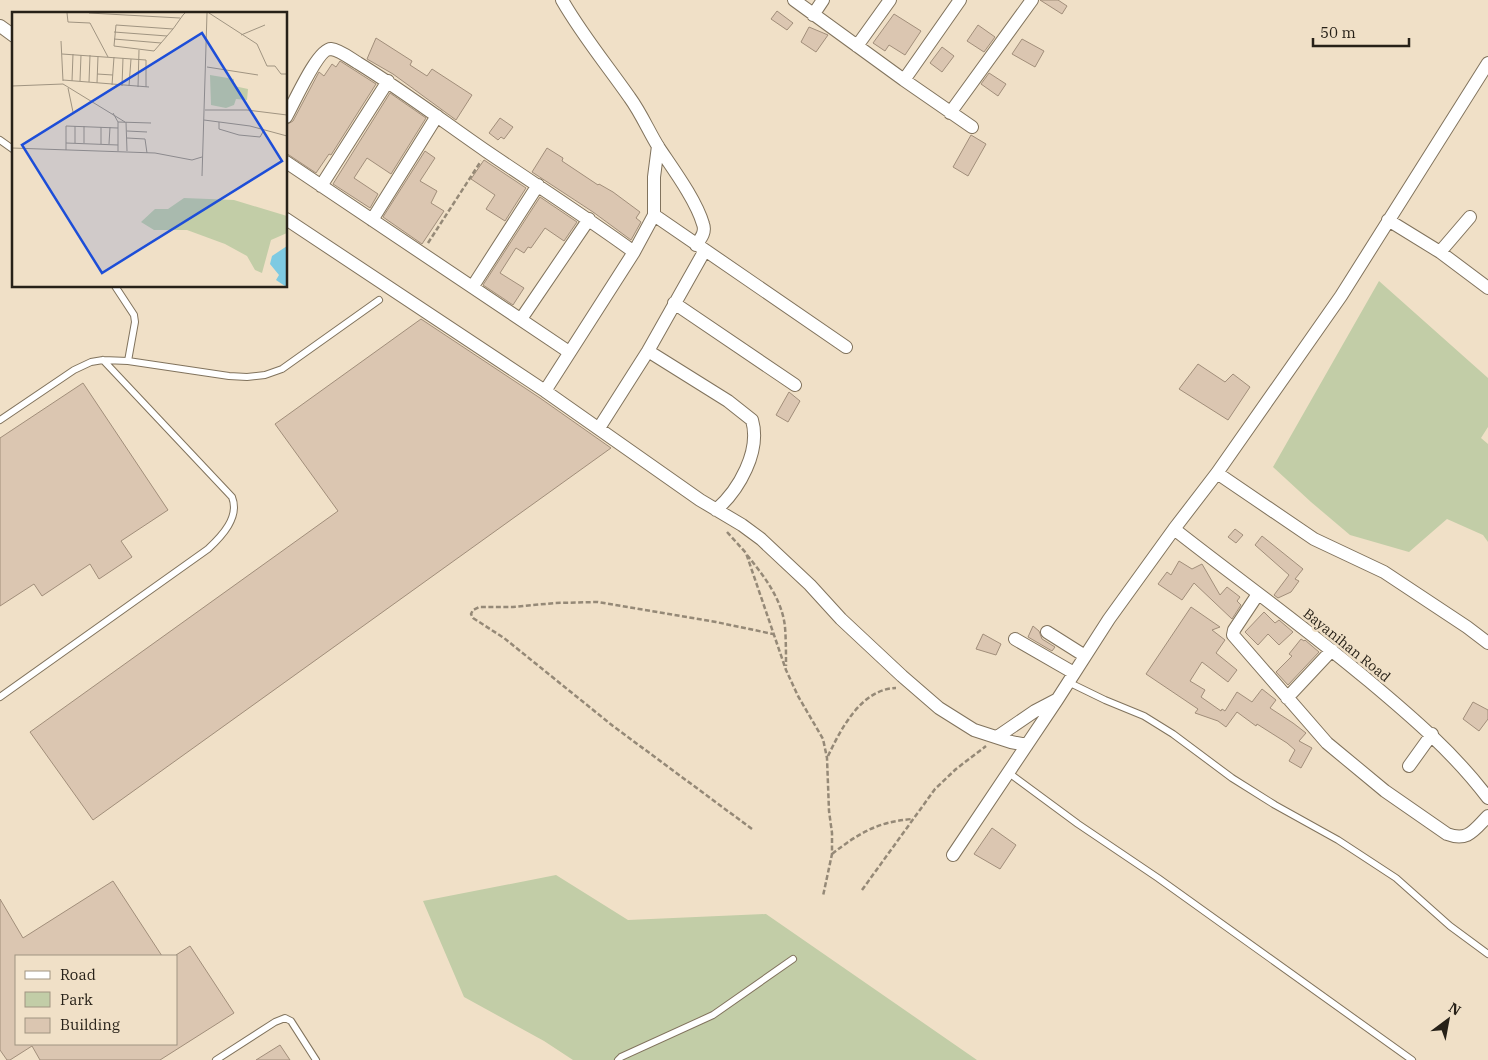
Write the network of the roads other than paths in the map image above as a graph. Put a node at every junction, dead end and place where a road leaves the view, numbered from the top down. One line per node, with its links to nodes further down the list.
1 (562, 0): 19 (street)
2 (794, 0): 7 (street)
3 (824, 0): 7 (street)
4 (890, 0): 10 (street)
5 (960, 0): 12 (street)
6 (1032, 0): 15 (street)
7 (813, 15): 10 (street)
8 (0, 26): 9 (street)
9 (12, 35)
10 (857, 46): 12 (street)
11 (1488, 63): 29 (street)
12 (904, 80): 15 (street)
13 (388, 81): 14 (street); 16 (street); 23 (street)
14 (288, 113)
15 (950, 113): 17 (street)
16 (436, 116): 22 (street); 28 (street)
17 (972, 127)
18 (0, 140): 20 (lane)
19 (658, 146): 24 (street); 30 (street)
20 (12, 149)
21 (288, 163): 23 (street)
22 (538, 185): 26 (street); 33 (street)
23 (321, 186): 28 (street)
24 (654, 215): 30 (street); 31 (street)
25 (1470, 216): 32 (street)
26 (589, 219): 31 (street); 38 (street)
27 (288, 220): 45 (street)
28 (372, 220): 33 (street)
29 (1388, 220): 32 (street); 48 (street)
30 (700, 248): 37 (street); 39 (street)
31 (634, 252): 41 (street)
32 (1440, 252): 35 (street)
33 (473, 286): 38 (street)
34 (116, 288): 43 (lane)
35 (1488, 288)
36 (378, 300): 43 (lane)
37 (674, 303): 40 (street); 44 (street)
38 (522, 319): 41 (street)
39 (846, 347)
40 (648, 350): 47 (street); 49 (street)
41 (570, 352): 45 (street)
42 (103, 360): 43 (lane); 46 (lane); 58 (lane)
43 (128, 361)
44 (795, 385)
45 (545, 391): 47 (street)
46 (0, 420)
47 (599, 428): 49 (street)
48 (1217, 473): 50 (street); 53 (street)
49 (716, 510): 62 (street)
50 (1174, 529): 51 (street, Bayanihan Road); 56 (street)
51 (1258, 594): 55 (street, Bayanihan Road); 59 (street)
52 (1047, 632): 56 (street)
53 (1486, 638)
54 (1015, 639): 57 (street)
55 (1332, 650): 59 (street); 61 (street, Bayanihan Road)
56 (1085, 656): 57 (street)
57 (1071, 677): 60 (street); 69 (lane)
58 (0, 697)
59 (1287, 698): 67 (street)
60 (1057, 700): 62 (street); 63 (street)
61 (1432, 734): 64 (street); 66 (street, Bayanihan Road)
62 (997, 738): 63 (street)
63 (1027, 745): 65 (street)
64 (1409, 766)
65 (1008, 773): 68 (street); 74 (lane)
66 (1488, 798)
67 (1488, 816)
68 (953, 855)
69 (1488, 954)
70 (793, 959): 73 (lane)
71 (216, 1060): 72 (lane)
72 (316, 1060)
73 (618, 1060)
74 (1412, 1060)

